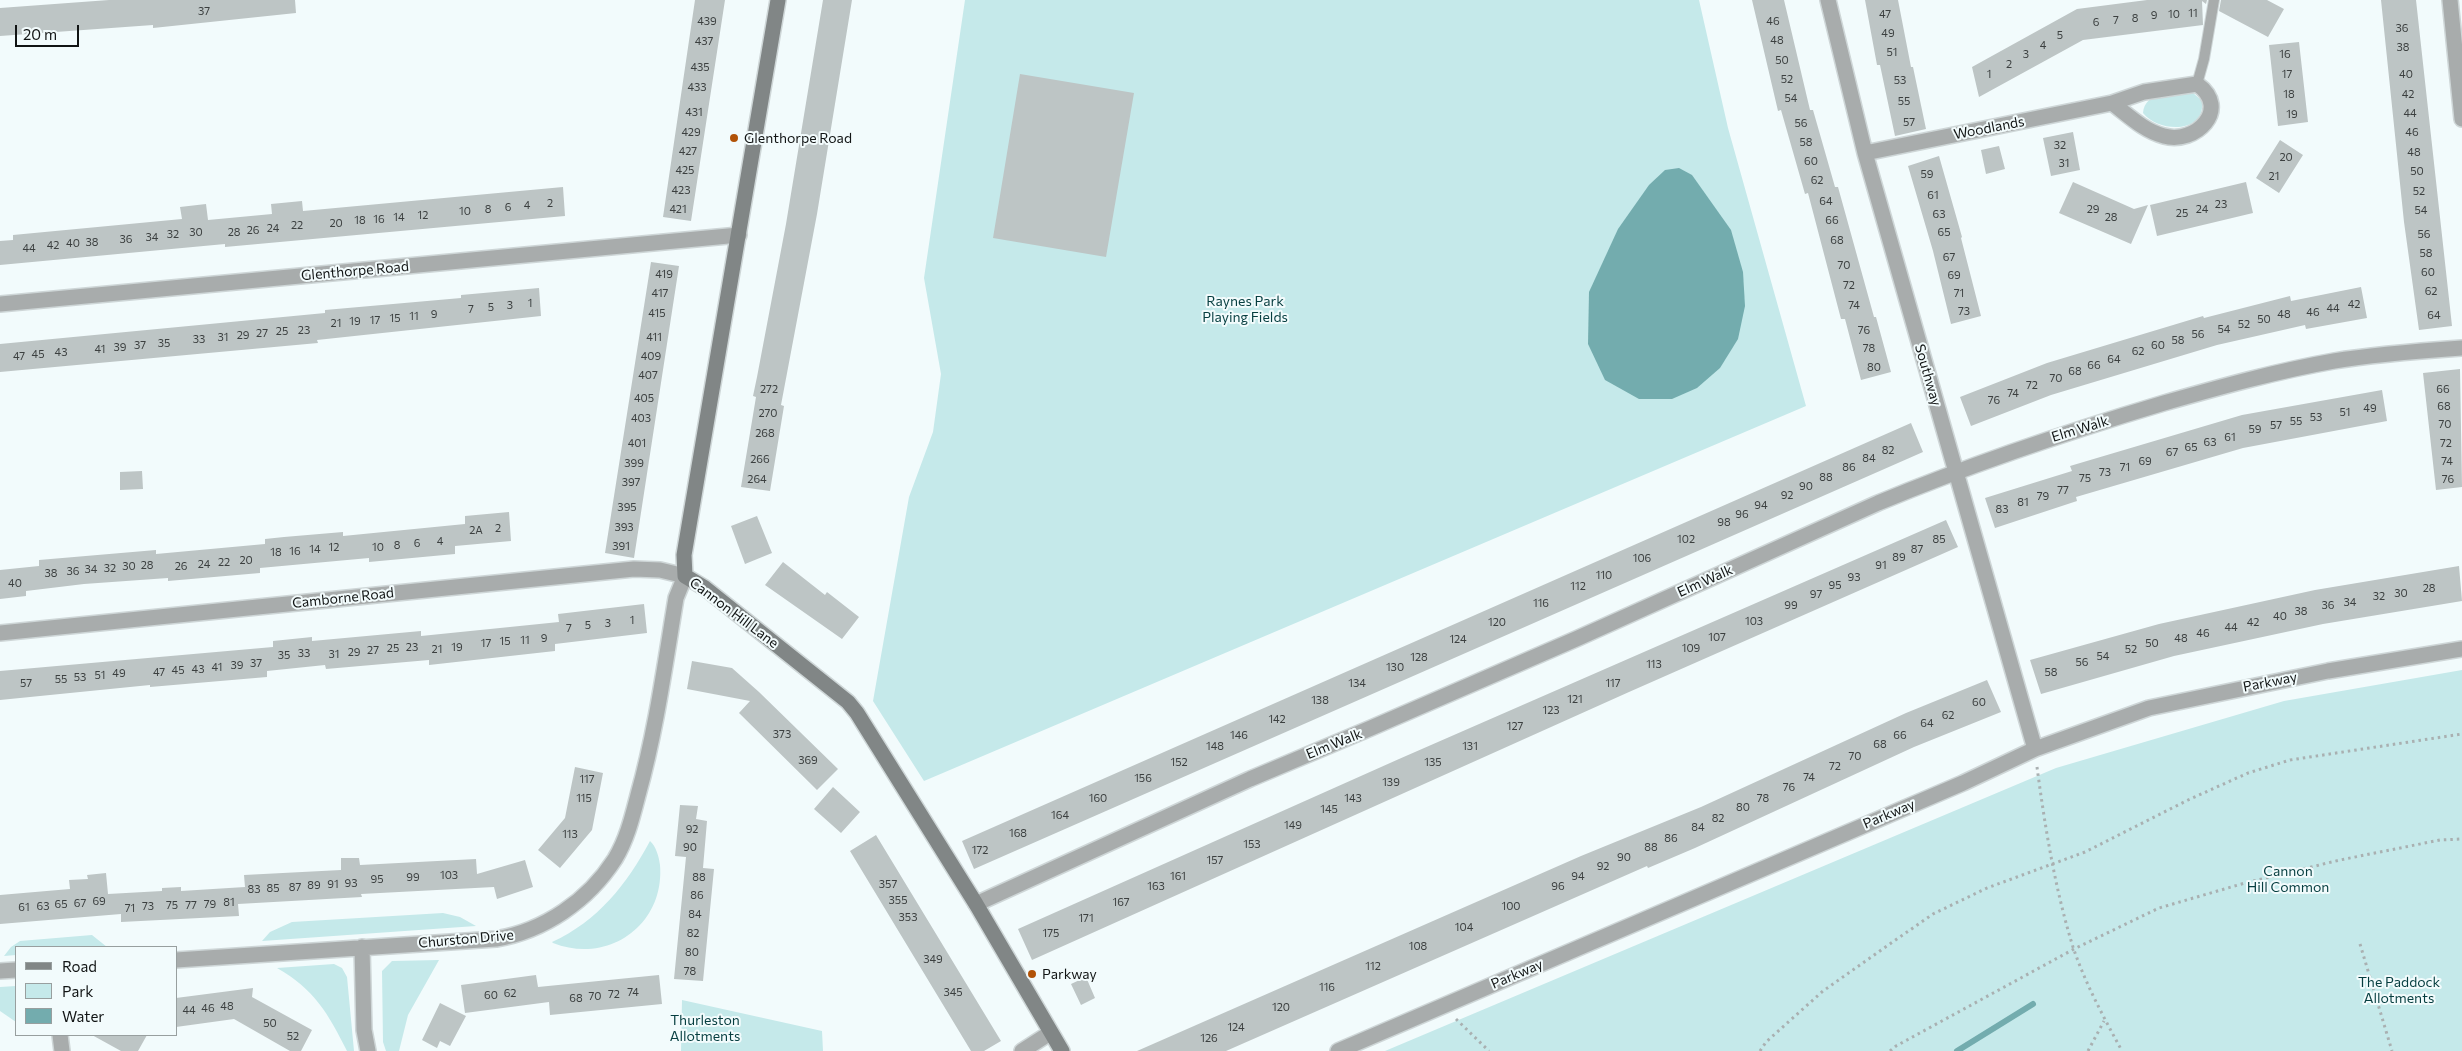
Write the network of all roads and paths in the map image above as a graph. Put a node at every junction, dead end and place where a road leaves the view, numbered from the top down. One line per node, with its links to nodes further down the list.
1 (778, 0): 9 (street, Cannon Hill Lane)
2 (1828, 0): 8 (street, Southway)
3 (2214, 0): 5 (lane)
4 (2450, 0): 7 (street)
5 (2197, 84): 6 (street, Woodlands); 6 (street)
6 (2112, 103): 8 (street, Woodlands)
7 (2462, 119)
8 (1865, 153): 12 (street, Southway)
9 (739, 235): 10 (street, Glenthorpe Road); 13 (street, Cannon Hill Lane)
10 (0, 304)
11 (2462, 348): 12 (street, Elm Walk)
12 (1956, 471): 17 (street, Southway); 20 (street, Elm Walk)
13 (685, 576): 14 (street, Camborne Road); 20 (street, Cannon Hill Lane); 22 (street, Churston Drive)
14 (0, 633)
15 (2462, 649): 17 (street, Parkway)
16 (2462, 734): 19 (path)
17 (2035, 749): 19 (path); 27 (street, Parkway)
18 (2462, 839): 23 (path)
19 (2053, 865): 23 (path); 37 (path)
20 (976, 904): 29 (street, Cannon Hill Lane)
21 (2360, 944): 41 (path)
22 (362, 947): 24 (street, Churston Drive); 32 (street)
23 (2074, 949): 28 (path); 38 (path)
24 (178, 960)
25 (15, 970): 26 (street)
26 (0, 971)
27 (1443, 1006): 35 (street, Parkway); 36 (path)
28 (2105, 1020): 39 (path); 40 (path)
29 (1050, 1033): 33 (street); 34 (street, Cannon Hill Lane)
30 (60, 1036): 31 (street)
31 (62, 1051)
32 (368, 1051)
33 (1022, 1051)
34 (1062, 1051)
35 (1338, 1051)
36 (1489, 1051)
37 (1760, 1051)
38 (1890, 1051)
39 (2088, 1051)
40 (2122, 1051)
41 (2392, 1051)

